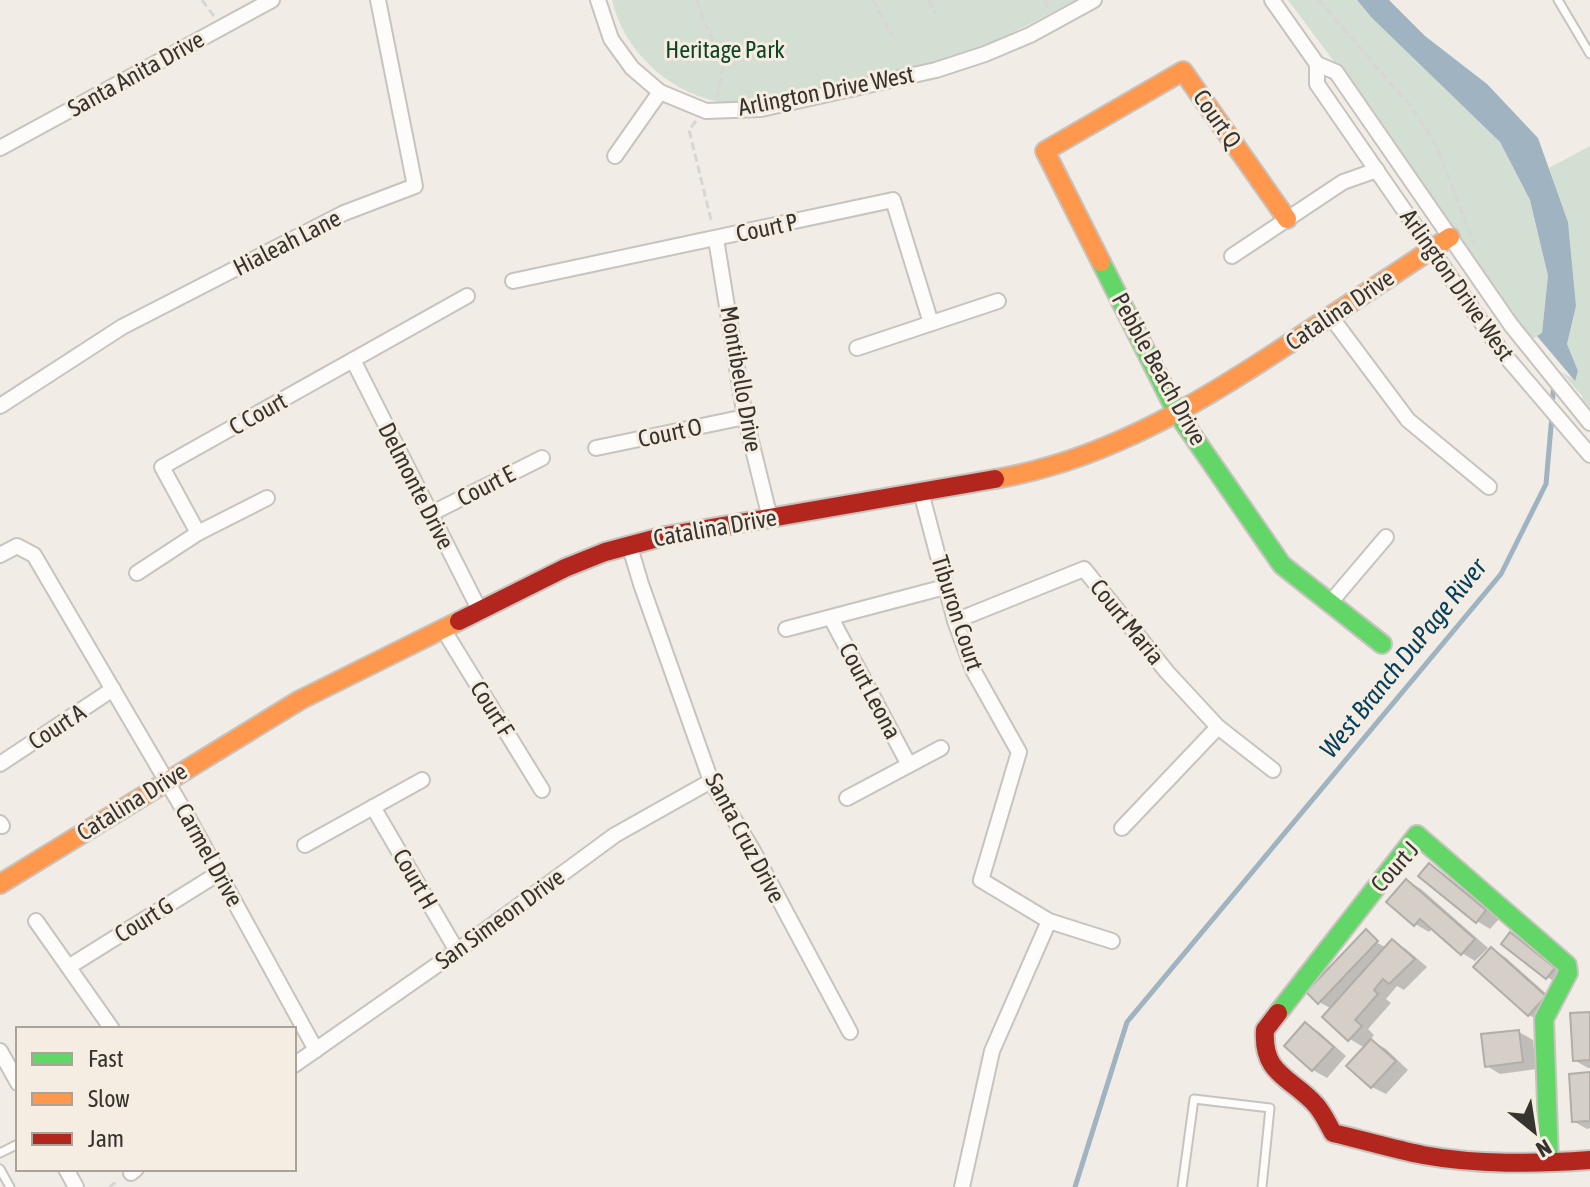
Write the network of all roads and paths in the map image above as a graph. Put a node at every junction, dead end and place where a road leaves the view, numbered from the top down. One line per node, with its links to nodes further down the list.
1 (202, 0): 13 (path)
2 (272, 0): 13 (street, Santa Anita Drive)
3 (378, 0): 38 (street, Hialeah Lane)
4 (598, 0): 19 (street, Arlington Drive West)
5 (697, 0): 17 (path)
6 (873, 0): 14 (path)
7 (929, 0): 12 (path)
8 (1094, 0): 20 (street, Arlington Drive West)
9 (1272, 0): 18 (street, Arlington Drive West)
10 (1319, 0): 29 (path)
11 (1558, 0): 16 (lane)
12 (936, 13)
13 (221, 27): 21 (street, Santa Anita Drive)
14 (893, 37)
15 (743, 42): 17 (path)
16 (1590, 54)
17 (722, 56): 20 (path)
18 (1317, 64): 24 (street, Arlington Drive West); 26 (street, Arlington Drive West)
19 (660, 92): 20 (street, Arlington Drive West); 23 (street)
20 (706, 111): 27 (path)
21 (0, 148)
22 (1045, 151): 25 (street, Court Q); 39 (street, Pebble Beach Drive)
23 (615, 156)
24 (1377, 170): 25 (street); 28 (street, Arlington Drive West)
25 (1287, 219): 30 (street)
26 (1450, 237): 28 (street, Catalina Drive); 41 (street, Arlington Drive West)
27 (716, 239): 31 (street, Court P); 35 (street, Court P); 40 (street, Montibello Drive)
28 (1432, 249): 34 (street, Catalina Drive); 43 (street, Arlington Drive West)
29 (1477, 252)
30 (1232, 256)
31 (513, 281)
32 (467, 296): 37 (street, C Court)
33 (998, 301): 35 (street)
34 (1331, 317): 39 (street, Catalina Drive); 45 (street)
35 (931, 323): 36 (street)
36 (857, 348)
37 (353, 360): 48 (street, Delmonte Drive); 50 (street, C Court)
38 (0, 406)
39 (1177, 413): 46 (street, Catalina Drive); 56 (street, Pebble Beach Drive)
40 (745, 417): 42 (street, Court O); 49 (street, Montibello Drive)
41 (1590, 423)
42 (596, 448)
43 (1590, 455)
44 (542, 458): 48 (street, Court E)
45 (1489, 487)
46 (921, 492): 49 (street, Catalina Drive); 55 (street, Tiburon Court)
47 (267, 498): 50 (street)
48 (430, 514): 57 (street, Delmonte Drive)
49 (770, 518): 52 (street, Catalina Drive)
50 (198, 533): 54 (street)
51 (1386, 537): 56 (street)
52 (629, 544): 57 (street, Catalina Drive); 71 (street, Santa Cruz Drive)
53 (0, 555): 63 (street, Carmel Drive)
54 (137, 573)
55 (945, 587): 58 (street, Court Leona); 59 (street, Tiburon Court)
56 (1330, 603): 62 (street, Pebble Beach Drive)
57 (480, 611): 60 (street, Catalina Drive)
58 (831, 618): 61 (street, Court Leona); 67 (street, Court Leona)
59 (955, 621): 64 (street, Court Maria); 80 (street, Tiburon Court)
60 (443, 629): 69 (street, Catalina Drive); 72 (street, Court F)
61 (786, 629)
62 (1382, 644)
63 (113, 689): 66 (street, Court A); 69 (street, Carmel Drive)
64 (1218, 727): 68 (street, Court Maria); 75 (street)
65 (941, 748): 67 (street, Court Leona)
66 (0, 764)
67 (909, 765): 73 (street, Court Leona)
68 (1273, 770)
69 (167, 780): 77 (street, Carmel Drive); 78 (street, Catalina Drive)
70 (422, 780): 74 (street)
71 (711, 781): 82 (street, San Simeon Drive); 85 (street, Santa Cruz Drive)
72 (542, 790)
73 (847, 798)
74 (373, 807): 76 (street); 82 (street, Court H)
75 (1122, 828)
76 (305, 845)
77 (219, 873): 83 (street, Court G); 86 (street, Carmel Drive)
78 (0, 884)
79 (36, 921): 83 (street)
80 (1049, 921): 81 (street, Tiburon Court); 94 (street)
81 (1112, 941)
82 (457, 951): 86 (street, San Simeon Drive)
83 (70, 966): 84 (street)
84 (111, 1027)
85 (850, 1032)
86 (316, 1050): 88 (street, San Simeon Drive)
87 (0, 1051): 89 (street)
88 (296, 1064)
89 (16, 1079)
90 (1590, 1160): 91 (street)
91 (1549, 1162): 91 (street, Court J)
92 (0, 1169): 93 (lane)
93 (10, 1187)
94 (962, 1187)
95 (1182, 1187): 96 (lane)
96 (1262, 1187)

